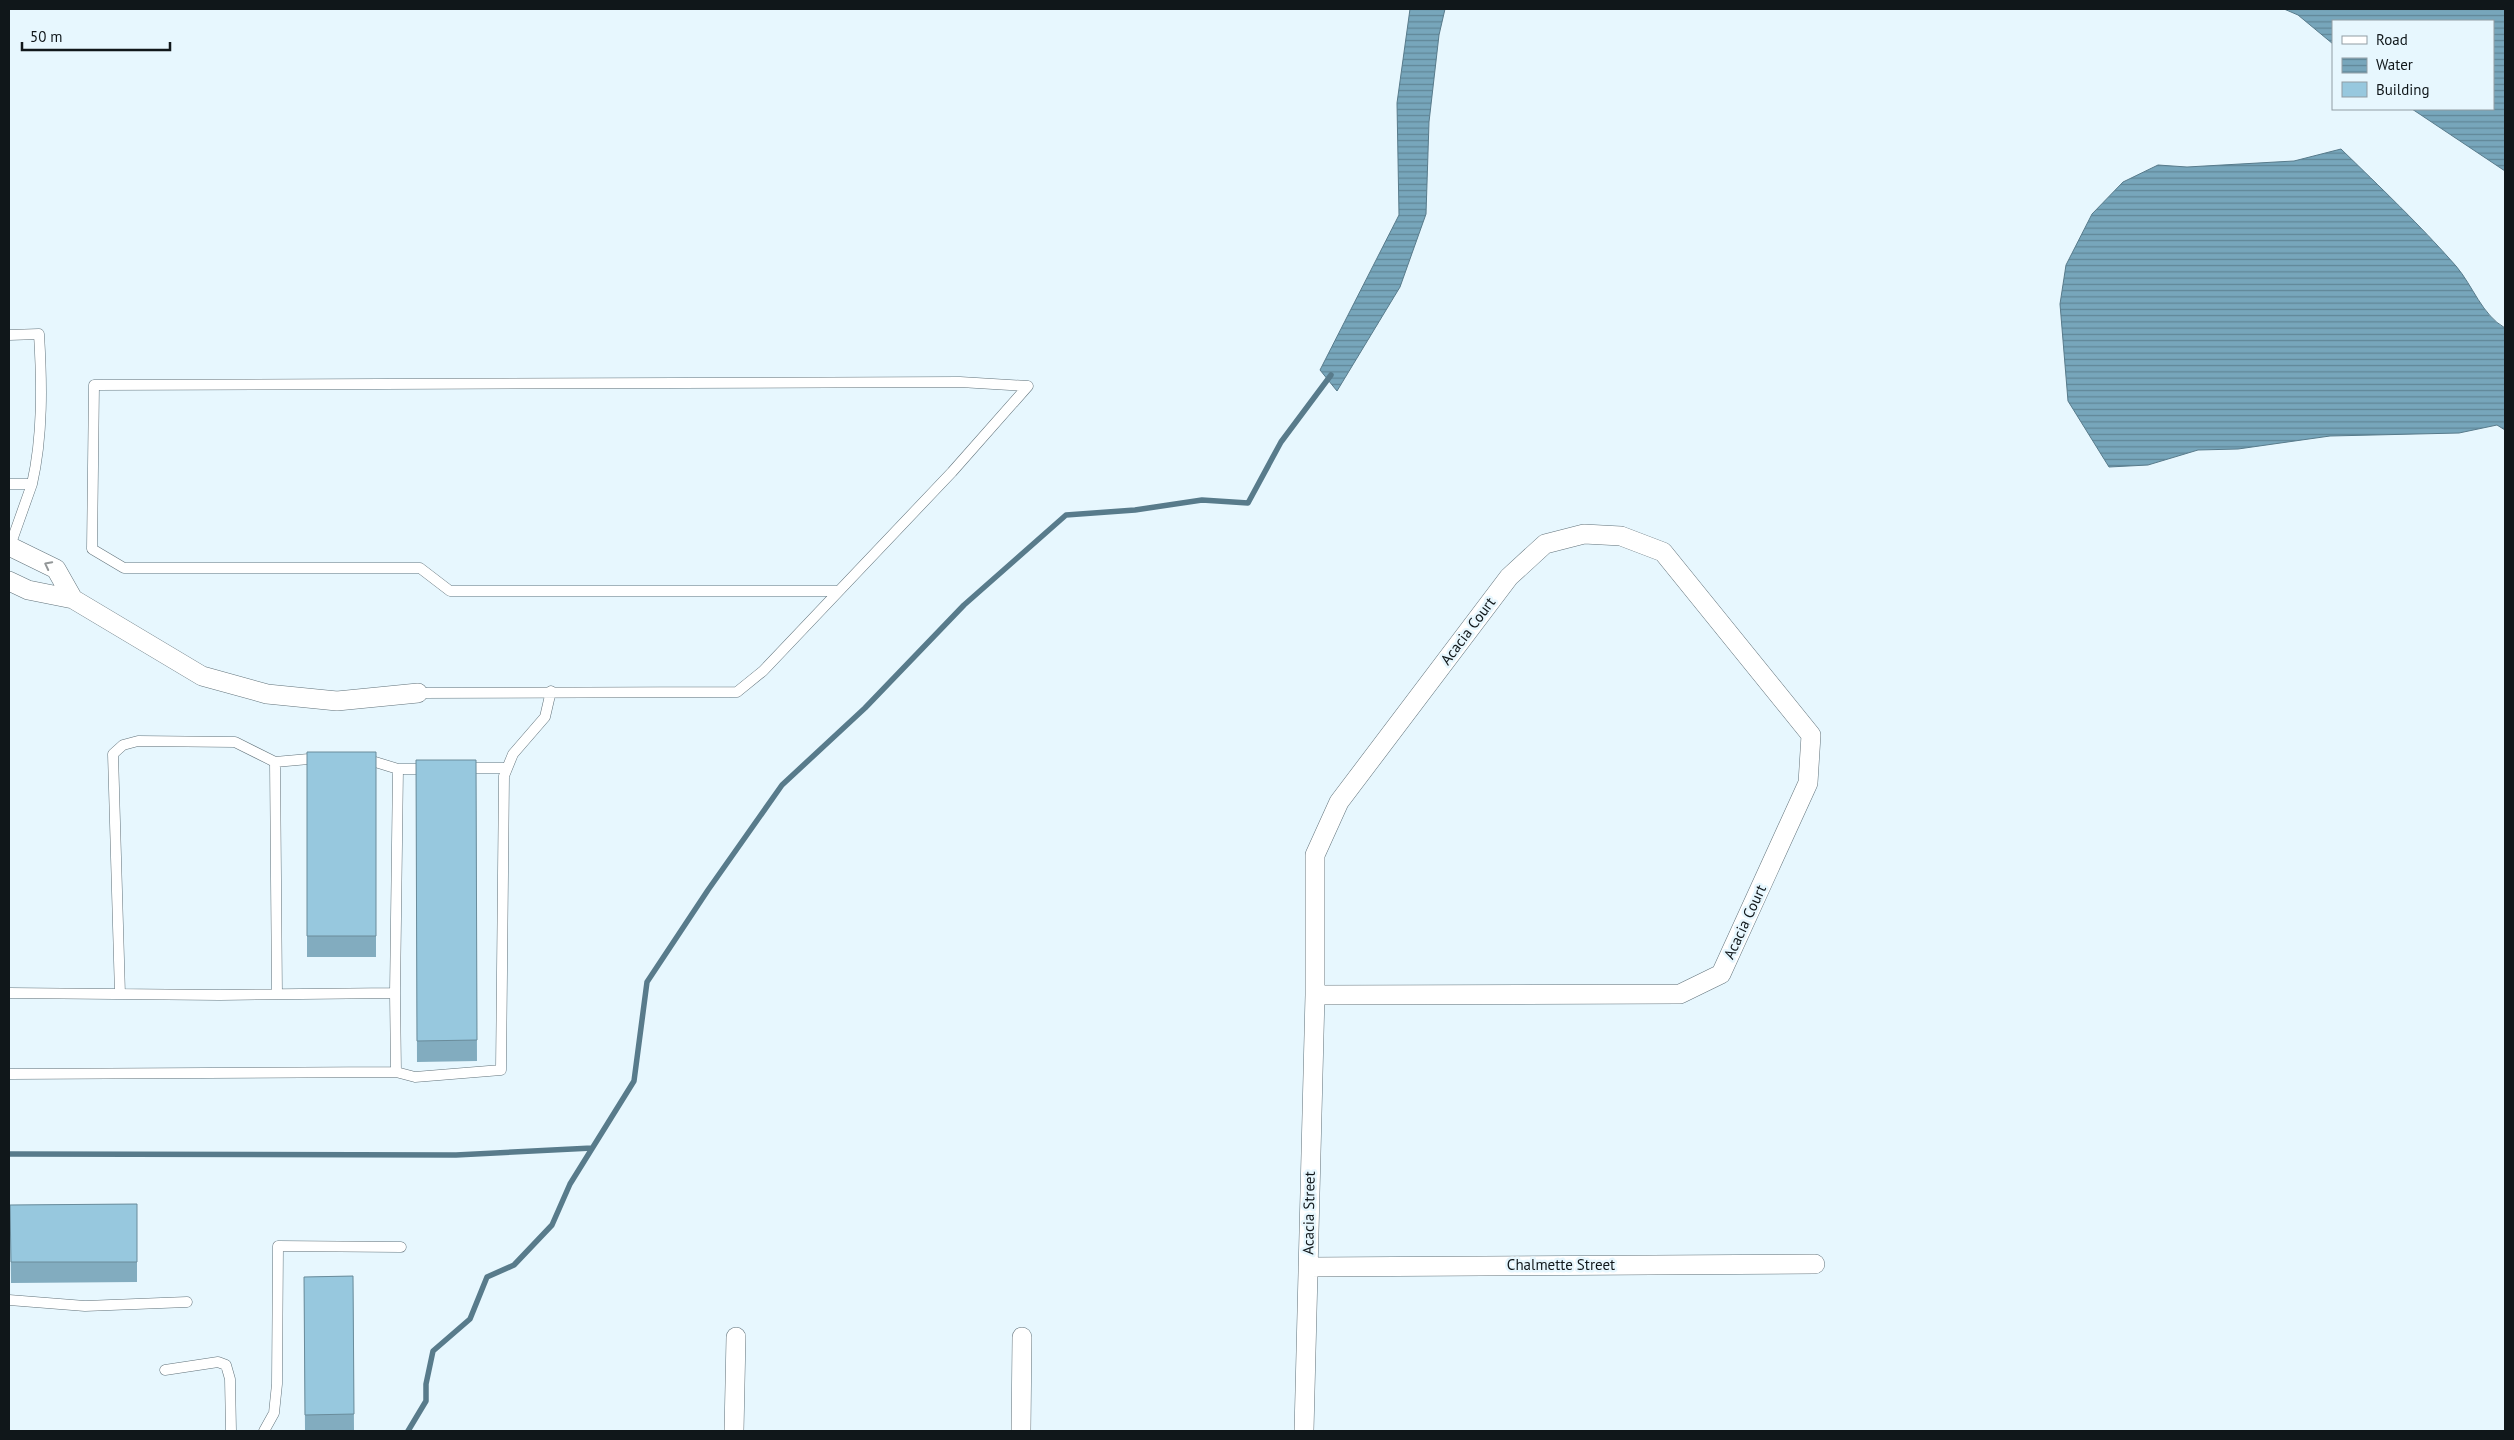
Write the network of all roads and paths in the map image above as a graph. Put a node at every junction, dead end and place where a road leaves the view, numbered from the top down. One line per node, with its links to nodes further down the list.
1 (9, 334): 3 (lane)
2 (9, 484): 3 (lane)
3 (32, 484): 4 (lane)
4 (9, 547): 7 (street, one-way to 4)
5 (9, 581): 7 (street)
6 (839, 591): 6 (lane); 8 (lane)
7 (74, 598): 9 (street)
8 (551, 692): 9 (lane); 13 (lane)
9 (418, 693)
10 (327, 758): 12 (lane)
11 (354, 759): 14 (lane)
12 (276, 762): 17 (lane); 18 (lane)
13 (507, 768): 14 (lane); 20 (lane)
14 (398, 769): 16 (lane)
15 (9, 993): 17 (lane)
16 (395, 993): 18 (lane); 20 (lane)
17 (120, 994): 18 (lane)
18 (277, 994)
19 (1315, 995): 19 (street, Acacia Court); 24 (street, Acacia Street)
20 (396, 1072): 21 (lane)
21 (9, 1074)
22 (401, 1247): 31 (lane)
23 (1815, 1264): 24 (street, Chalmette Street)
24 (1308, 1267): 34 (street, Acacia Street)
25 (9, 1300): 26 (lane)
26 (187, 1302)
27 (736, 1337): 32 (street)
28 (1022, 1337): 33 (street)
29 (165, 1370): 30 (lane)
30 (232, 1431)
31 (264, 1431)
32 (734, 1431)
33 (1020, 1431)
34 (1304, 1431)

